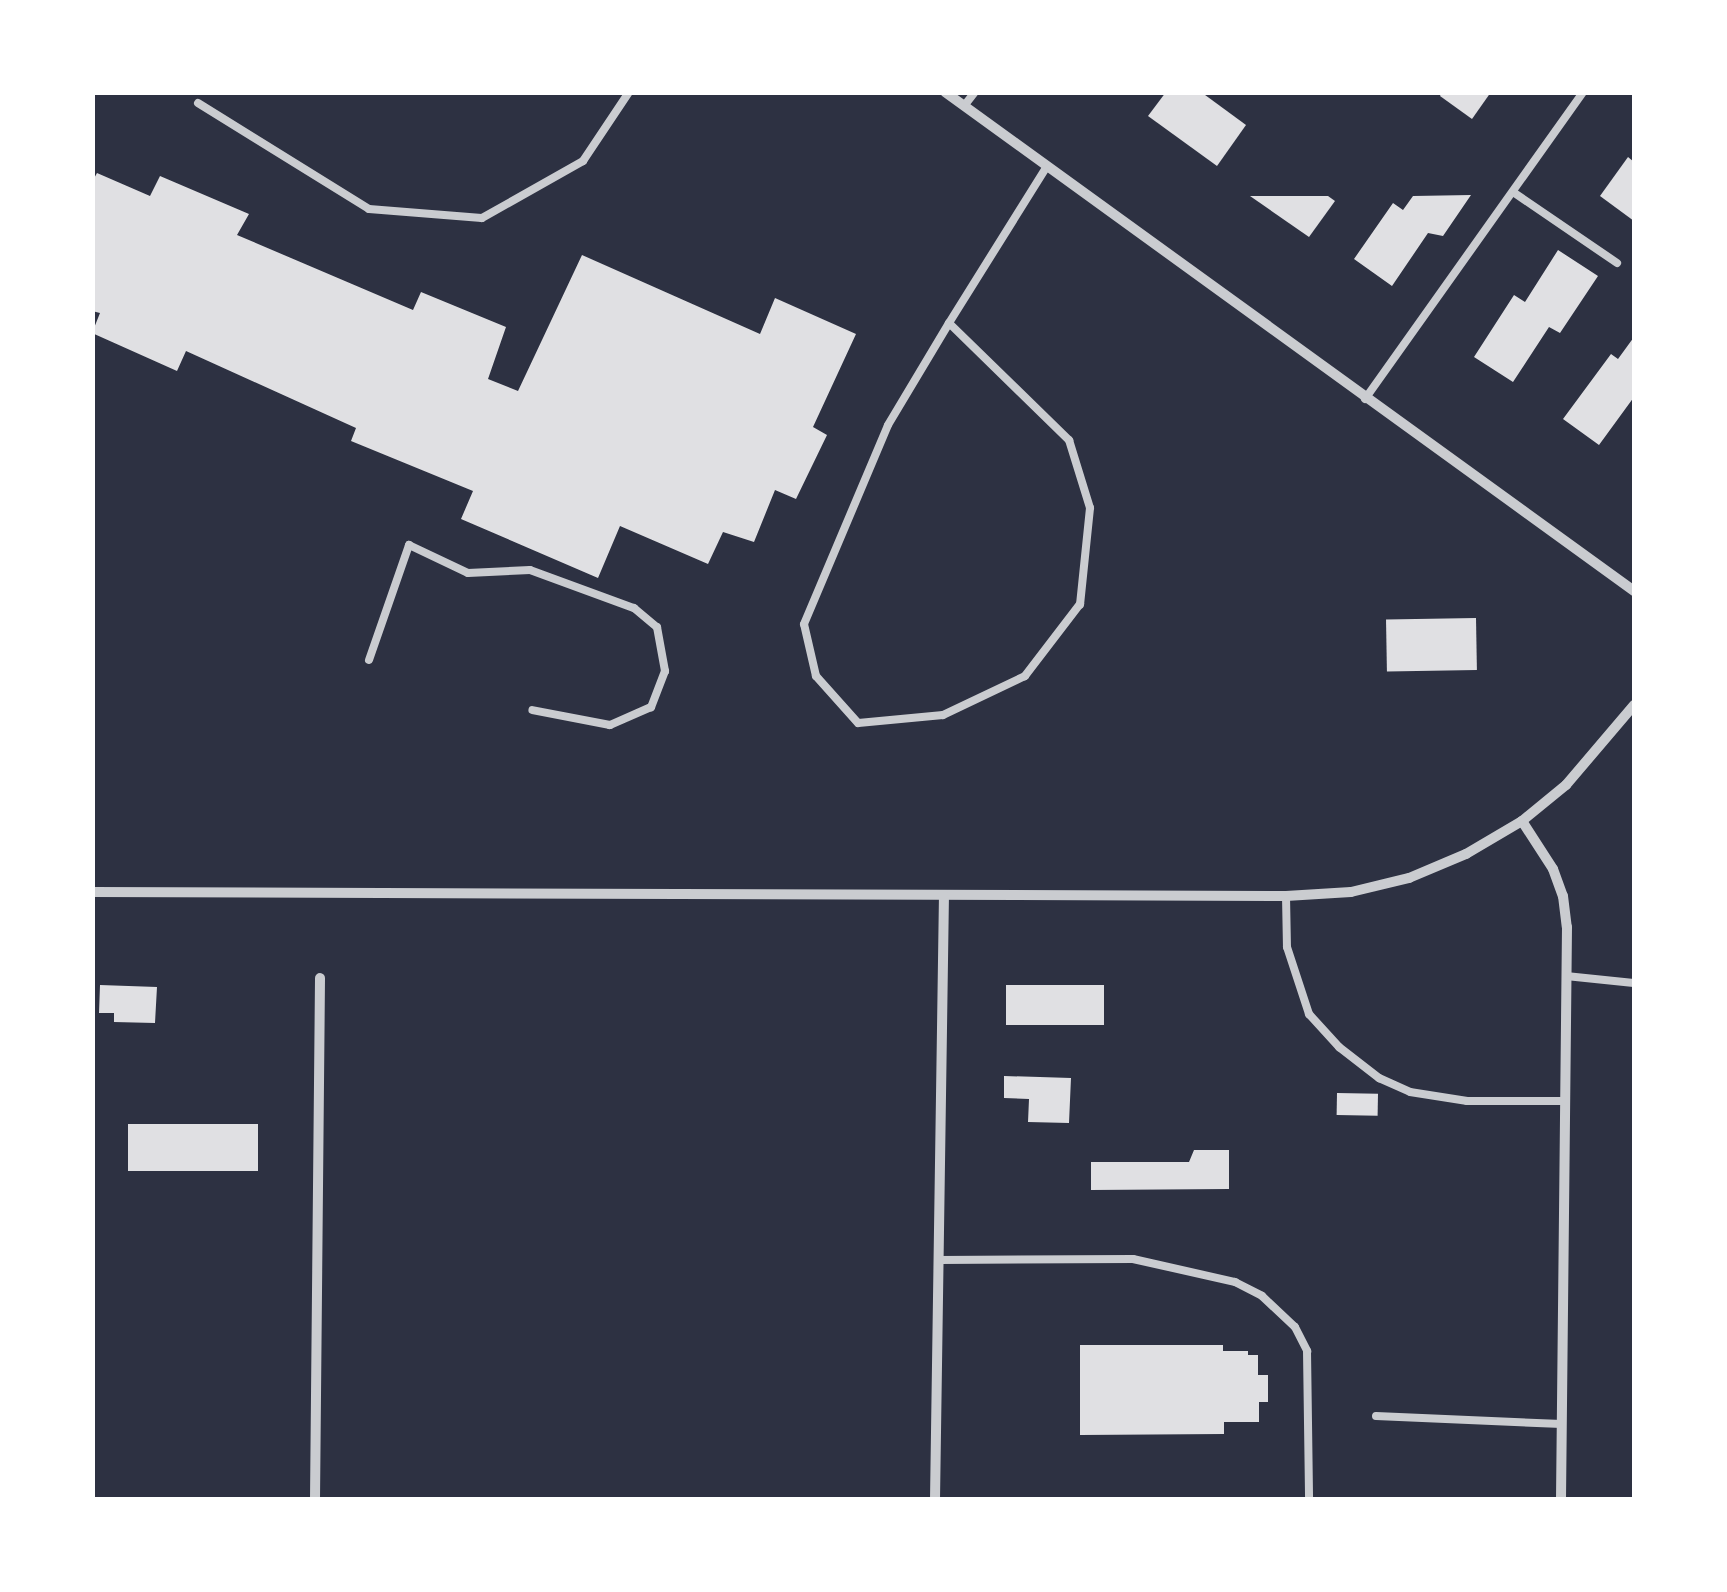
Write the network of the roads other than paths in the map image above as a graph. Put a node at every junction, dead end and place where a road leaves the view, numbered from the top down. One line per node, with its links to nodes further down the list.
1 (629, 92): 5 (lane)
2 (945, 92): 6 (street)
3 (974, 92): 6 (lane)
4 (1582, 92): 8 (lane)
5 (198, 103)
6 (964, 106): 7 (street)
7 (1046, 166): 10 (lane); 11 (street)
8 (1513, 192): 9 (lane); 11 (lane)
9 (1618, 262)
10 (948, 323): 10 (lane)
11 (1365, 399): 12 (street)
12 (1634, 591)
13 (368, 660): 15 (lane)
14 (1634, 705): 16 (street)
15 (532, 710)
16 (1522, 821): 19 (street); 20 (street)
17 (92, 892): 18 (street)
18 (944, 896): 19 (street); 24 (street)
19 (1286, 896): 23 (lane)
20 (1566, 976): 22 (lane); 23 (street)
21 (320, 978): 27 (street)
22 (1634, 984)
23 (1565, 1102): 26 (street)
24 (939, 1260): 28 (street); 29 (lane)
25 (1376, 1416): 26 (lane)
26 (1562, 1424): 30 (street)
27 (315, 1500)
28 (936, 1500)
29 (1309, 1500)
30 (1561, 1500)

